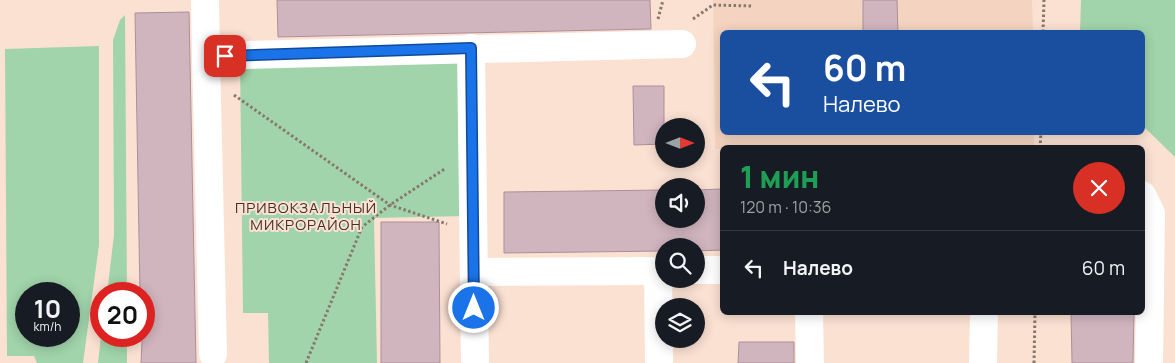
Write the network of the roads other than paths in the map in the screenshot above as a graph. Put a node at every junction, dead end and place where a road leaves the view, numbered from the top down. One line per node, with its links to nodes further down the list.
1 (205, 0): 4 (lane)
2 (682, 44): 3 (lane)
3 (471, 48): 4 (lane); 9 (lane)
4 (207, 66): 13 (lane)
5 (1145, 200): 18 (lane)
6 (705, 270): 7 (lane)
7 (720, 270)
8 (655, 271): 9 (lane)
9 (474, 272): 14 (lane)
10 (661, 288): 15 (lane)
11 (810, 315): 16 (lane)
12 (984, 315): 17 (lane)
13 (213, 354)
14 (474, 363)
15 (659, 363)
16 (810, 363)
17 (983, 363)
18 (1149, 363)

